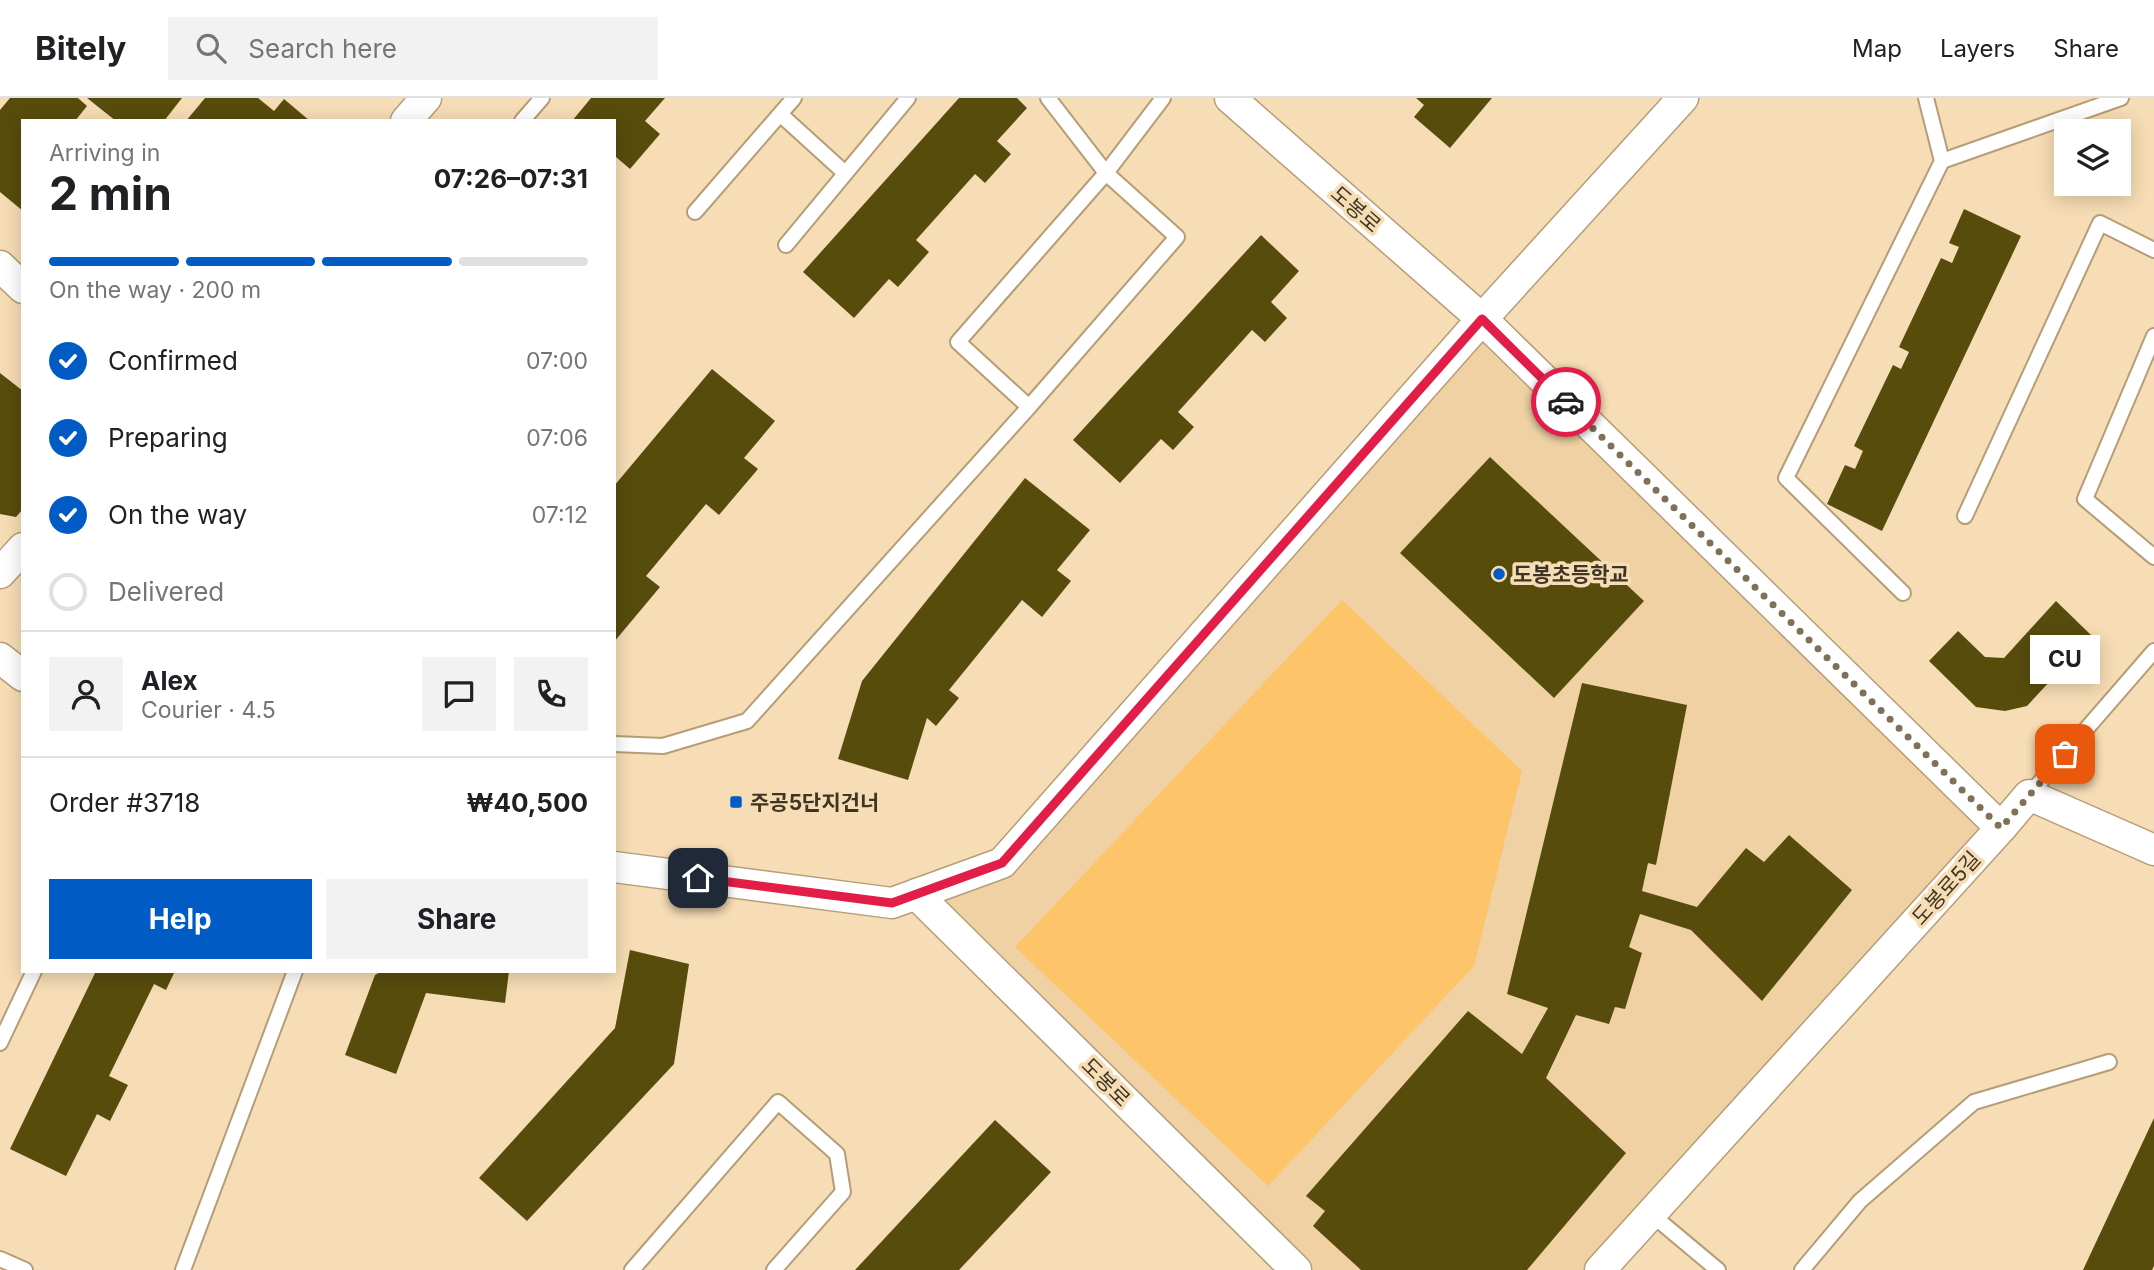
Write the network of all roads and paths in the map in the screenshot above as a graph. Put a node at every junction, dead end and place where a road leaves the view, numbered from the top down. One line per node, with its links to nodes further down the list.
1 (426, 98): 12 (street)
2 (541, 98): 13 (lane)
3 (794, 98): 11 (lane)
4 (908, 98): 15 (lane)
5 (1048, 98): 16 (lane)
6 (1163, 98): 16 (lane)
7 (1230, 98): 22 (street, 도봉로)
8 (1683, 98): 22 (street)
9 (1926, 98): 14 (lane)
10 (2121, 98): 14 (lane)
11 (780, 114): 15 (lane); 17 (lane)
12 (408, 119)
13 (524, 119)
14 (1942, 161): 29 (lane)
15 (845, 173): 18 (lane)
16 (1106, 173): 24 (lane); 24 (lane)
17 (695, 212)
18 (786, 245)
19 (2154, 250): 25 (lane)
20 (0, 266): 21 (street)
21 (21, 286)
22 (1482, 319): 35 (street); 38 (street)
23 (2154, 336): 27 (lane)
24 (1029, 407): 33 (lane)
25 (1965, 516)
26 (21, 550): 28 (street)
27 (2154, 557)
28 (0, 573)
29 (1903, 593)
30 (2154, 651): 34 (lane)
31 (0, 658): 32 (street)
32 (21, 674)
33 (616, 744)
34 (2029, 796): 35 (street, 도봉로5길); 36 (street)
35 (2001, 828): 43 (street, 도봉로5길)
36 (2154, 850)
37 (616, 867): 38 (street)
38 (916, 894): 49 (street, 도봉로)
39 (33, 973): 41 (lane)
40 (294, 973): 46 (lane)
41 (0, 1043)
42 (2109, 1062): 52 (lane)
43 (1651, 1214): 50 (street, 도봉로5길); 51 (lane)
44 (0, 1259): 45 (lane)
45 (25, 1270)
46 (183, 1270)
47 (632, 1270): 48 (lane)
48 (774, 1270)
49 (1296, 1270)
50 (1600, 1270)
51 (1718, 1270)
52 (1802, 1270)

